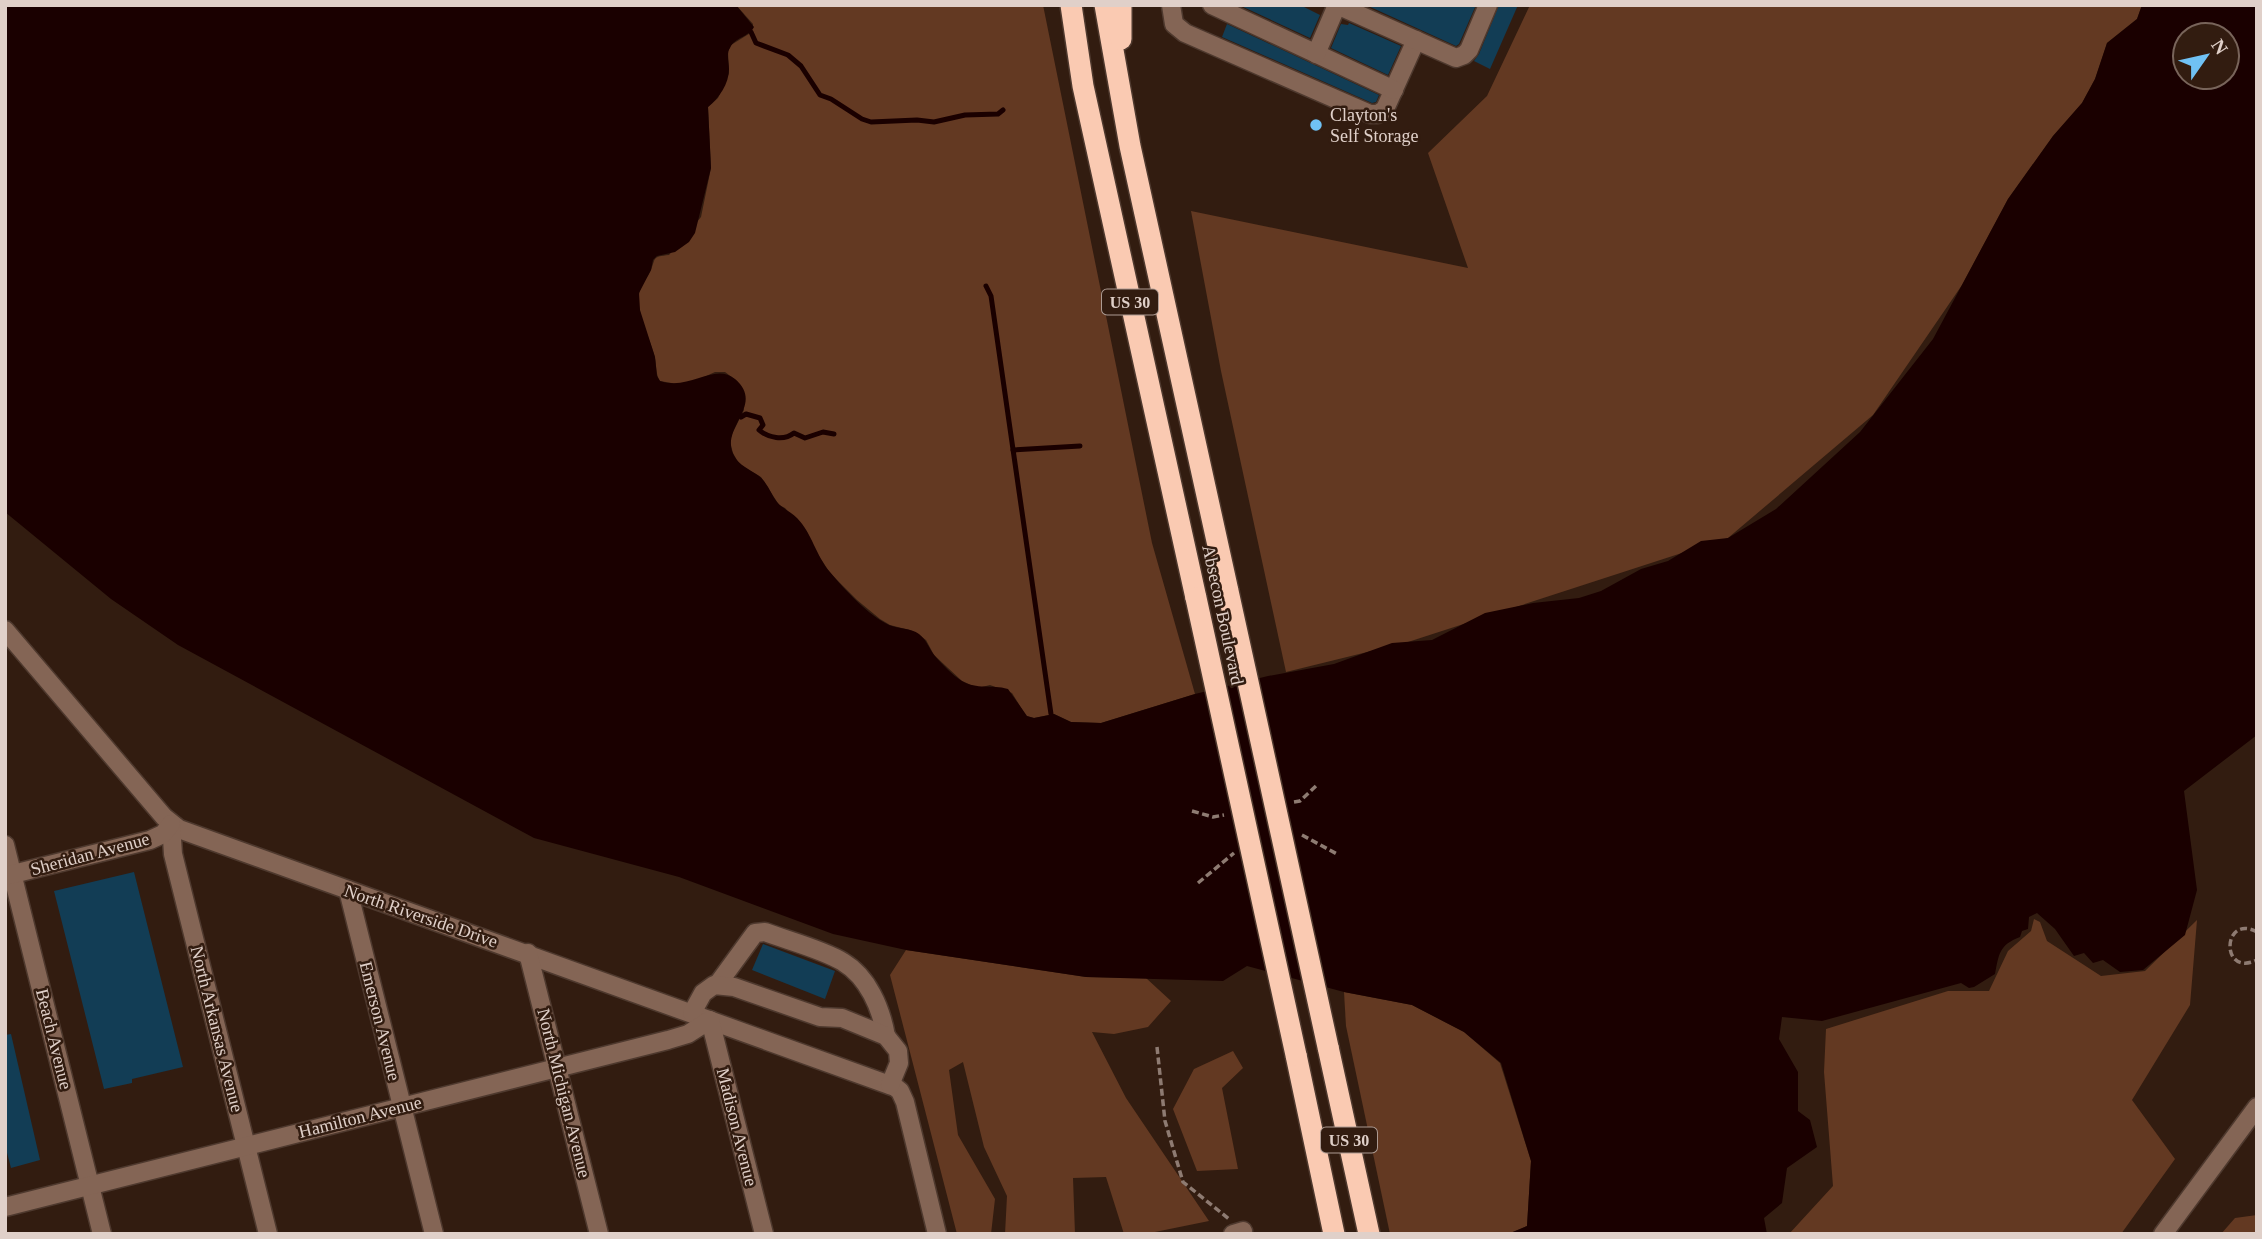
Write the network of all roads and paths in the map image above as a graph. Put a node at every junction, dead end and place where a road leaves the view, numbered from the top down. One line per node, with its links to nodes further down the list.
1 (1071, 5): 40 (highway, Absecon Boulevard / US 30, bridge)
2 (1105, 5): 12 (highway, Absecon Boulevard / US 30)
3 (1121, 5): 12 (highway)
4 (1171, 5): 11 (street)
5 (1212, 5): 10 (street)
6 (1337, 5): 9 (street); 10 (street)
7 (1468, 5): 8 (street)
8 (1487, 9): 9 (street)
9 (1416, 40): 11 (street)
10 (1316, 54): 11 (street)
11 (1394, 90)
12 (1121, 100): 41 (highway, Absecon Boulevard / US 30, bridge)
13 (5, 630): 14 (street, North Riverside Drive)
14 (171, 824): 16 (street, Sheridan Avenue); 17 (street, North Riverside Drive); 30 (street, North Arkansas Avenue)
15 (5, 845): 16 (street, Beach Avenue)
16 (9, 875): 31 (street, Beach Avenue)
17 (348, 890): 19 (street, North Riverside Drive); 28 (street, Emerson Avenue)
18 (2257, 932): 20 (path)
19 (528, 953): 22 (street, North Riverside Drive); 26 (street, North Michigan Avenue)
20 (2257, 960)
21 (717, 985): 22 (street); 24 (street); 24 (street)
22 (692, 1013): 23 (street, North Riverside Drive)
23 (710, 1020): 26 (street, Hamilton Avenue); 27 (street, North Riverside Drive); 38 (street, Madison Avenue)
24 (886, 1036): 27 (street)
25 (1157, 1046): 33 (path)
26 (557, 1068): 28 (street, Hamilton Avenue); 37 (street, North Michigan Avenue)
27 (890, 1085): 39 (street, North Riverside Drive)
28 (401, 1106): 30 (street, Hamilton Avenue); 36 (street, Emerson Avenue)
29 (2257, 1107): 42 (street)
30 (246, 1145): 31 (street, Hamilton Avenue); 35 (street, North Arkansas Avenue)
31 (90, 1185): 32 (street, Hamilton Avenue); 34 (street, Beach Avenue)
32 (5, 1206)
33 (1238, 1232)
34 (102, 1234)
35 (268, 1234)
36 (433, 1234)
37 (599, 1234)
38 (764, 1234)
39 (937, 1234)
40 (1335, 1234)
41 (1369, 1234)
42 (2164, 1234)

